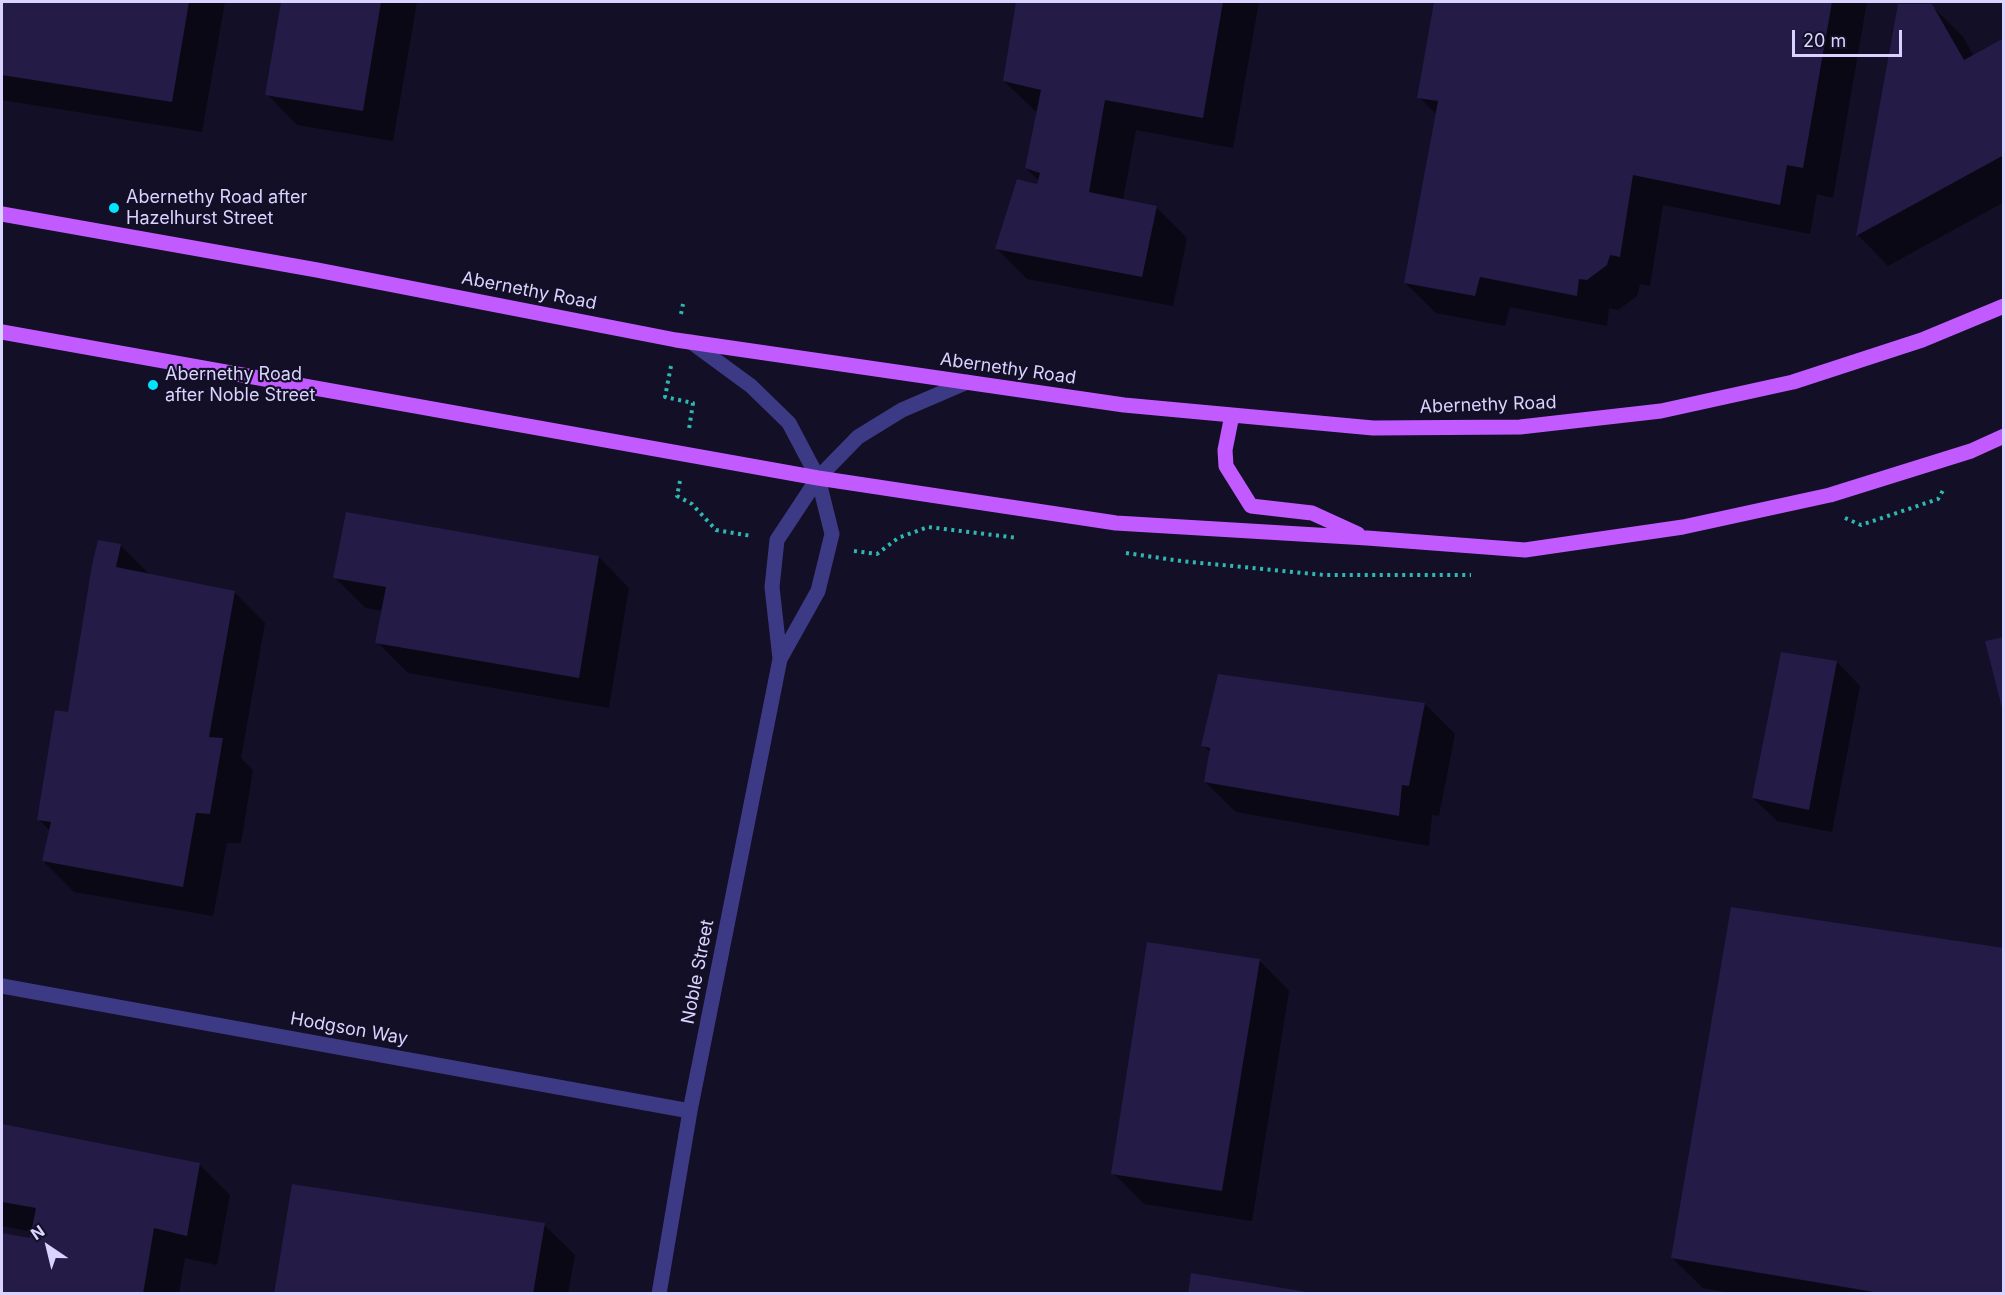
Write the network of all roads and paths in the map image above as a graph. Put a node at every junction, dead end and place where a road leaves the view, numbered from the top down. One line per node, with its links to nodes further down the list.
1 (2, 213): 5 (main road, Abernethy Road)
2 (683, 304): 5 (path)
3 (2004, 306): 8 (main road, Abernethy Road)
4 (2, 332): 10 (main road)
5 (676, 340): 6 (main road, Abernethy Road); 10 (path)
6 (692, 342): 7 (main road, Abernethy Road); 11 (street, Noble Street)
7 (967, 382): 8 (main road, Abernethy Road); 11 (street, Noble Street)
8 (1232, 415): 13 (main road)
9 (2004, 436): 13 (main road)
10 (684, 454): 11 (main road); 12 (path)
11 (818, 478): 13 (main road); 14 (street, Noble Street); 14 (street, Noble Street)
12 (677, 496)
13 (1367, 538)
14 (780, 658): 16 (street, Noble Street)
15 (2, 986): 16 (street, Hodgson Way)
16 (690, 1111): 17 (street, Noble Street)
17 (659, 1293)

